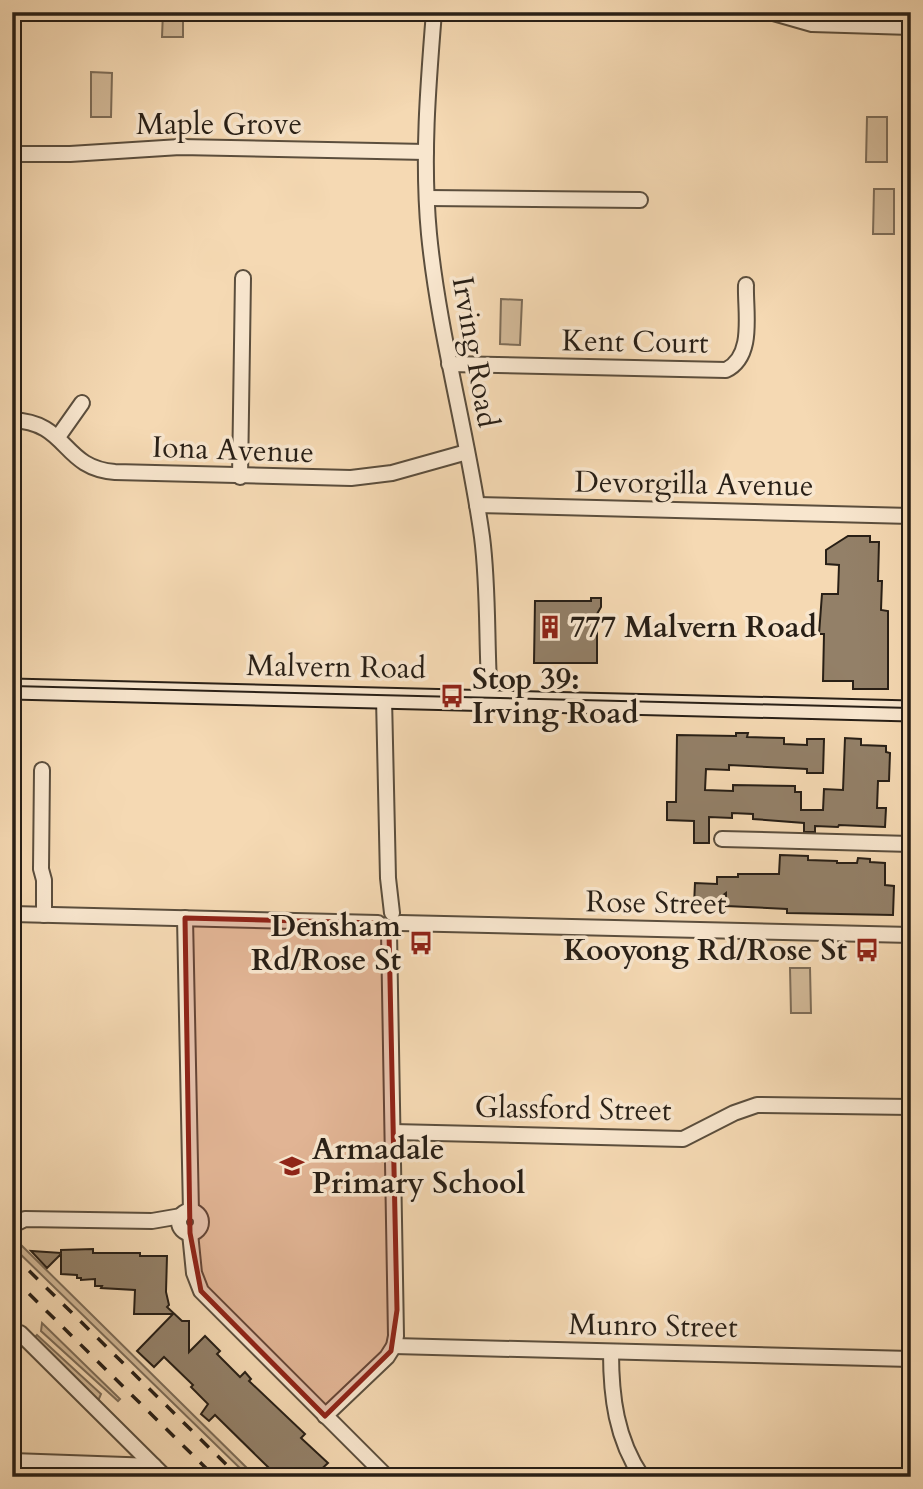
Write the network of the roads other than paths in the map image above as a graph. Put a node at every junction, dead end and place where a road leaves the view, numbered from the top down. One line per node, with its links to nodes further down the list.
1 (434, 12): 4 (street, Irving Road)
2 (770, 12): 3 (street)
3 (911, 27)
4 (426, 152): 5 (street, Maple Grove); 6 (street, Irving Road)
5 (12, 154)
6 (427, 198): 7 (street); 10 (street, Irving Road)
7 (640, 200)
8 (243, 278): 15 (street)
9 (746, 285): 10 (street, Kent Court)
10 (449, 364): 14 (street, Irving Road)
11 (82, 403): 13 (street)
12 (12, 420): 13 (street, Iona Avenue)
13 (58, 437): 15 (street, Iona Avenue)
14 (467, 452): 15 (street, Iona Avenue); 16 (street, Irving Road)
15 (240, 477)
16 (477, 505): 17 (street, Devorgilla Avenue); 20 (street, Irving Road)
17 (911, 516)
18 (12, 689): 19 (main road, Malvern Road)
19 (384, 698): 20 (main road, Malvern Road); 28 (street)
20 (490, 701): 21 (main road, Malvern Road)
21 (911, 712)
22 (42, 770): 26 (street)
23 (722, 839): 24 (street)
24 (911, 844)
25 (12, 914): 26 (street, Rose Street)
26 (44, 915): 27 (street, Rose Street)
27 (186, 918): 28 (street, Rose Street); 33 (street)
28 (390, 923): 29 (street, Rose Street); 31 (street)
29 (911, 935)
30 (911, 1107): 31 (street, Glassford Street)
31 (393, 1132): 35 (street)
32 (16, 1218): 33 (street)
33 (186, 1222): 38 (street)
34 (12, 1333): 40 (street)
35 (394, 1346): 36 (street, Munro Street); 38 (street)
36 (611, 1352): 37 (street, Munro Street); 43 (street)
37 (911, 1359)
38 (325, 1416): 42 (street)
39 (12, 1461): 40 (street)
40 (154, 1466): 41 (street)
41 (165, 1477)
42 (387, 1477)
43 (642, 1477)

